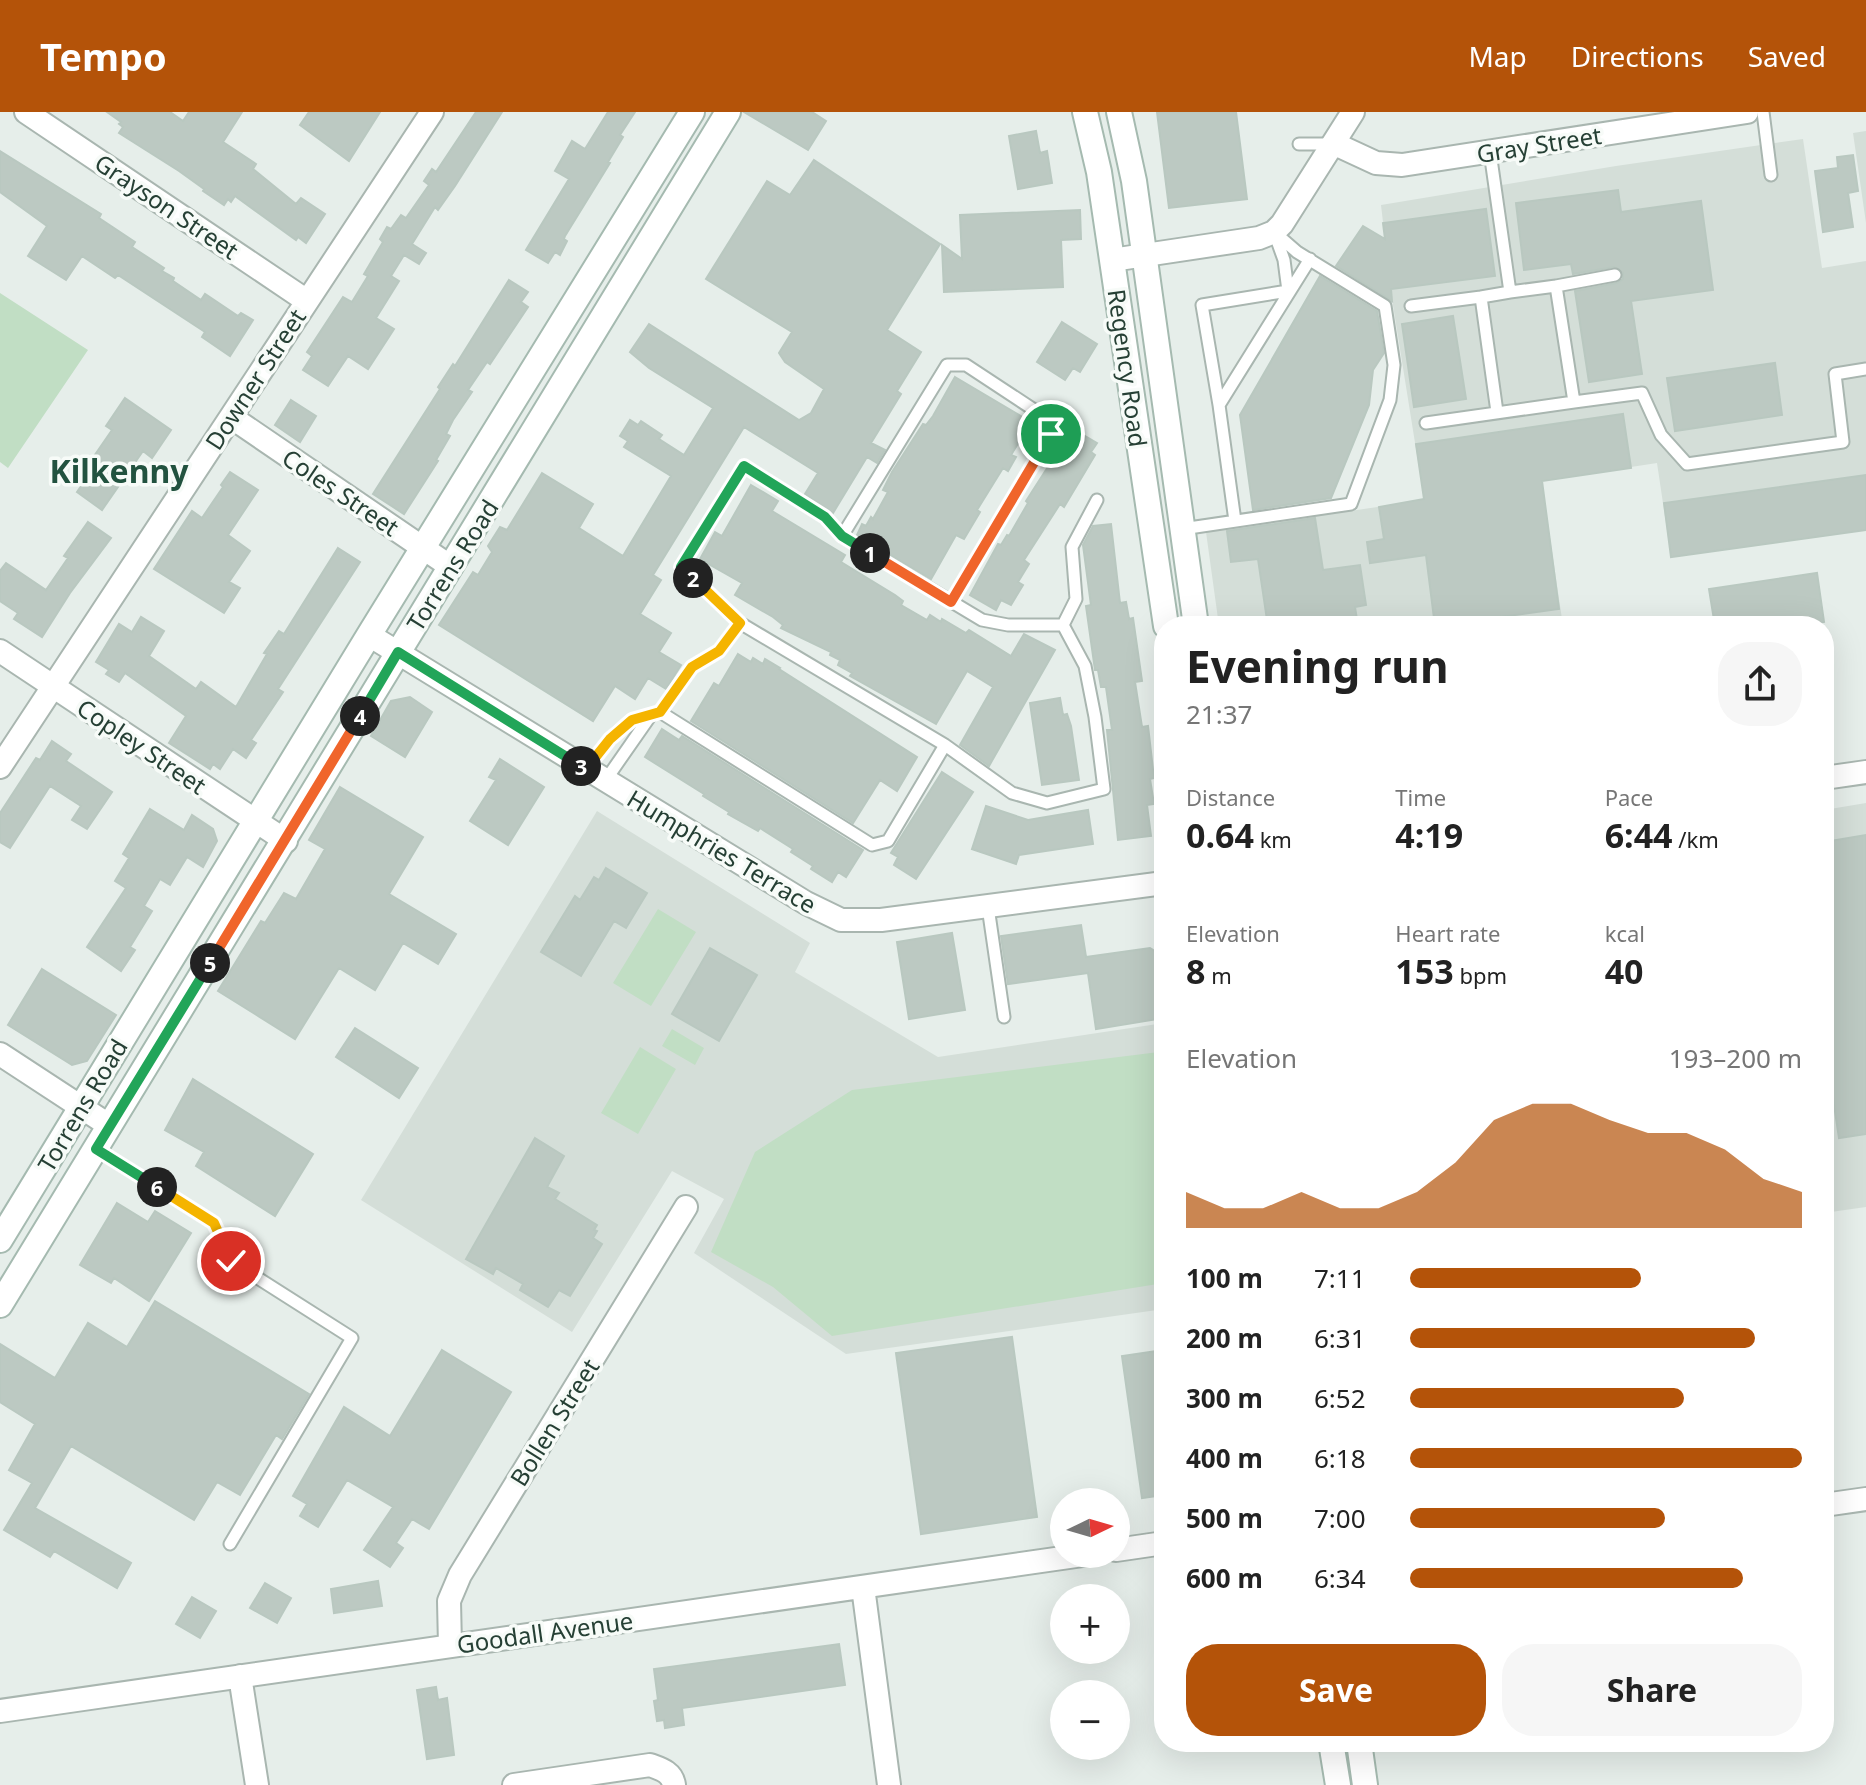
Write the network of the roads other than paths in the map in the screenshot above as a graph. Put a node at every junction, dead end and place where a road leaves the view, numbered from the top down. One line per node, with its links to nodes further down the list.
1 (26, 112): 23 (street, Grayson Street)
2 (432, 112): 23 (street, Downer Street)
3 (692, 112): 25 (main road, Torrens Road)
4 (728, 112): 26 (main road, Torrens Road)
5 (1085, 112): 17 (main road, Regency Road)
6 (1119, 112): 15 (main road, Regency Road)
7 (1353, 112): 11 (street)
8 (1747, 112): 12 (street, Gray Street)
9 (1763, 112): 13 (lane)
10 (1299, 144): 11 (lane)
11 (1335, 144): 12 (street, Gray Street); 14 (street)
12 (1490, 152): 21 (lane)
13 (1771, 175)
14 (1274, 232): 15 (street); 16 (lane); 20 (lane)
15 (1145, 255): 17 (street); 35 (main road, Regency Road)
16 (1310, 259): 20 (lane); 34 (lane)
17 (1112, 260): 40 (main road, Regency Road)
18 (1615, 275): 19 (lane)
19 (1556, 286): 21 (lane); 28 (lane)
20 (1288, 291): 29 (lane); 29 (lane)
21 (1510, 292): 22 (lane)
22 (1481, 297): 24 (lane); 30 (lane)
23 (307, 301): 31 (street, Downer Street)
24 (1411, 306)
25 (559, 329): 26 (main road); 37 (main road, Torrens Road)
26 (585, 347): 38 (main road, Torrens Road)
27 (1866, 369): 28 (lane)
28 (1574, 402): 30 (lane)
29 (1219, 405): 34 (lane)
30 (1497, 412): 32 (lane)
31 (231, 417): 37 (street, Coles Street); 47 (street, Downer Street)
32 (1426, 423)
33 (1097, 500): 43 (lane)
34 (1235, 521): 35 (lane)
35 (1182, 529): 41 (main road, Regency Road)
36 (842, 536): 39 (lane); 39 (lane); 42 (lane)
37 (422, 548): 38 (street, Coles Street); 44 (main road, Torrens Road)
38 (451, 567): 46 (main road, Torrens Road)
39 (951, 602): 43 (lane)
40 (1165, 616)
41 (1195, 616)
42 (740, 623): 48 (lane); 49 (lane)
43 (1063, 625): 49 (lane)
44 (369, 635): 46 (street, Humphries Terrace); 54 (main road, Torrens Road)
45 (0, 651): 47 (street, Copley Street)
46 (398, 652): 52 (street, Humphries Terrace); 55 (main road, Torrens Road)
47 (54, 687): 50 (street, Downer Street); 54 (street, Copley Street)
48 (655, 714): 49 (lane); 52 (lane); 52 (lane)
49 (945, 745)
50 (0, 767)
51 (1866, 772): 53 (street)
52 (596, 775): 57 (street, Humphries Terrace)
53 (1834, 777)
54 (255, 822): 55 (street, Copley Street); 60 (main road, Torrens Road)
55 (286, 841): 61 (main road, Torrens Road)
56 (1154, 884): 57 (street, Humphries Terrace)
57 (988, 907): 58 (lane)
58 (1004, 1017)
59 (0, 1054): 60 (street)
60 (80, 1107): 61 (street); 64 (main road, Torrens Road)
61 (110, 1126): 62 (main road, Torrens Road)
62 (96, 1149): 65 (main road, Torrens Road); 68 (lane)
63 (686, 1207): 73 (street, Bollen Street)
64 (0, 1240)
65 (0, 1305)
66 (1866, 1499): 67 (street)
67 (1834, 1504)
68 (230, 1544)
69 (1154, 1544): 70 (street)
70 (1130, 1548)
71 (1050, 1560): 72 (street, Goodall Avenue)
72 (863, 1587): 73 (street, Goodall Avenue); 81 (street)
73 (450, 1646): 74 (street, Goodall Avenue)
74 (240, 1676): 75 (street, Goodall Avenue); 78 (street)
75 (0, 1711)
76 (1333, 1752): 82 (main road)
77 (1360, 1752): 83 (main road)
78 (257, 1785)
79 (514, 1785): 80 (street)
80 (674, 1785)
81 (889, 1785)
82 (1338, 1785)
83 (1365, 1785)

